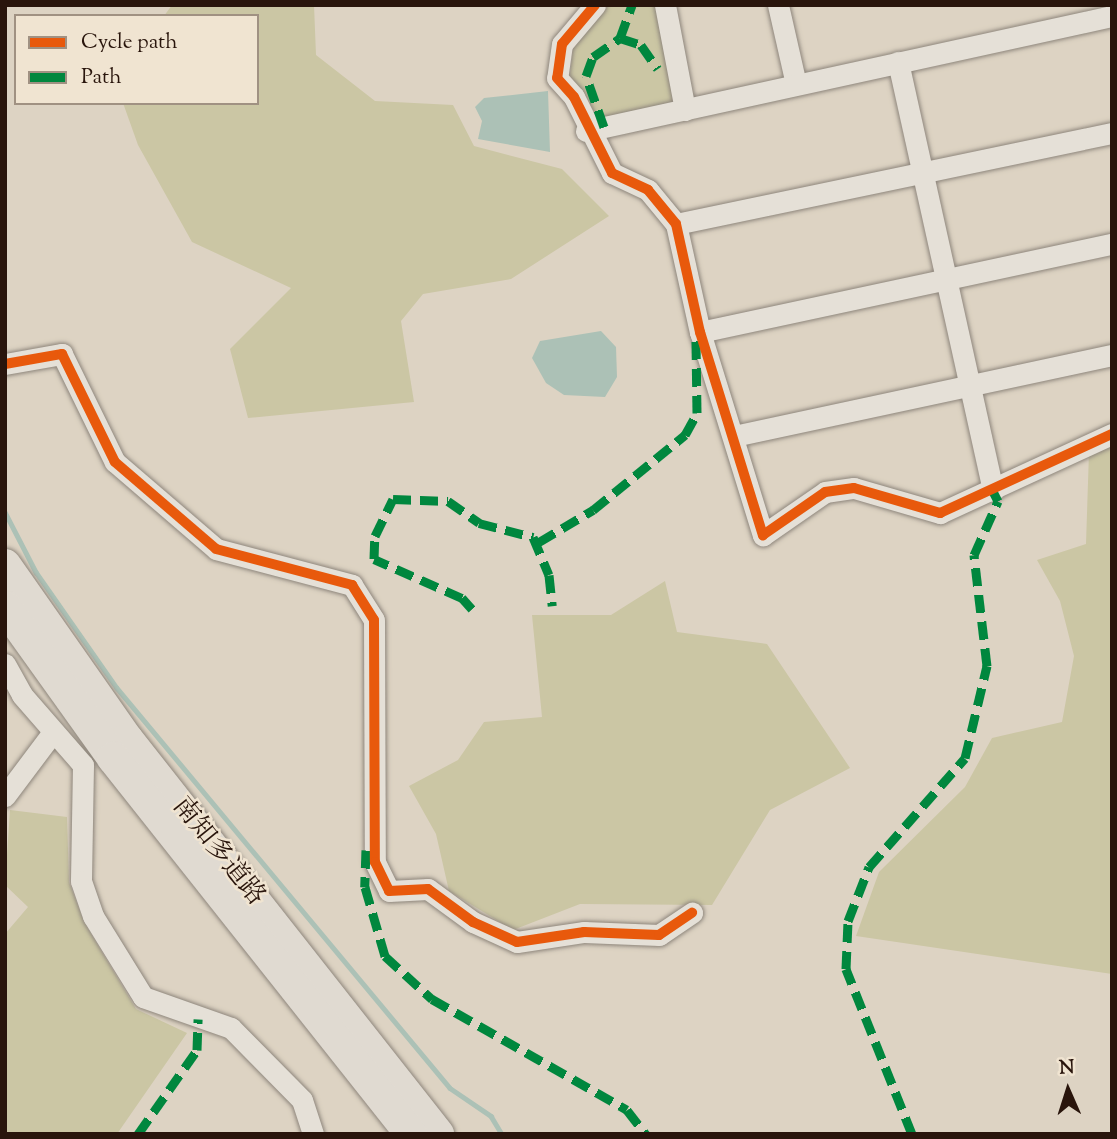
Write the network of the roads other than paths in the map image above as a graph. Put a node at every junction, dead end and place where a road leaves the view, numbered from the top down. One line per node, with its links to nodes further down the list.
1 (595, 5): 8 (street)
2 (665, 5): 7 (street)
3 (778, 5): 6 (street)
4 (1112, 16): 5 (street)
5 (898, 62): 6 (street); 10 (street)
6 (796, 84): 7 (street)
7 (685, 110): 8 (street)
8 (586, 131): 11 (street)
9 (1112, 133): 10 (street)
10 (923, 174): 11 (street); 13 (street)
11 (676, 224): 14 (street)
12 (1112, 244): 13 (street)
13 (946, 279): 14 (street); 17 (street)
14 (700, 332): 19 (street)
15 (1112, 355): 17 (street)
16 (5, 363): 26 (street)
17 (970, 386): 19 (street); 20 (street)
18 (1112, 434): 20 (street)
19 (734, 436): 20 (street)
20 (993, 491)
21 (5, 565): 29 (highway, 南知多道路)
22 (5, 607): 28 (highway, 南知多道路)
23 (5, 664): 24 (street)
24 (53, 732): 25 (street); 27 (street)
25 (5, 796)
26 (692, 913)
27 (313, 1134)
28 (411, 1134)
29 (438, 1134)

